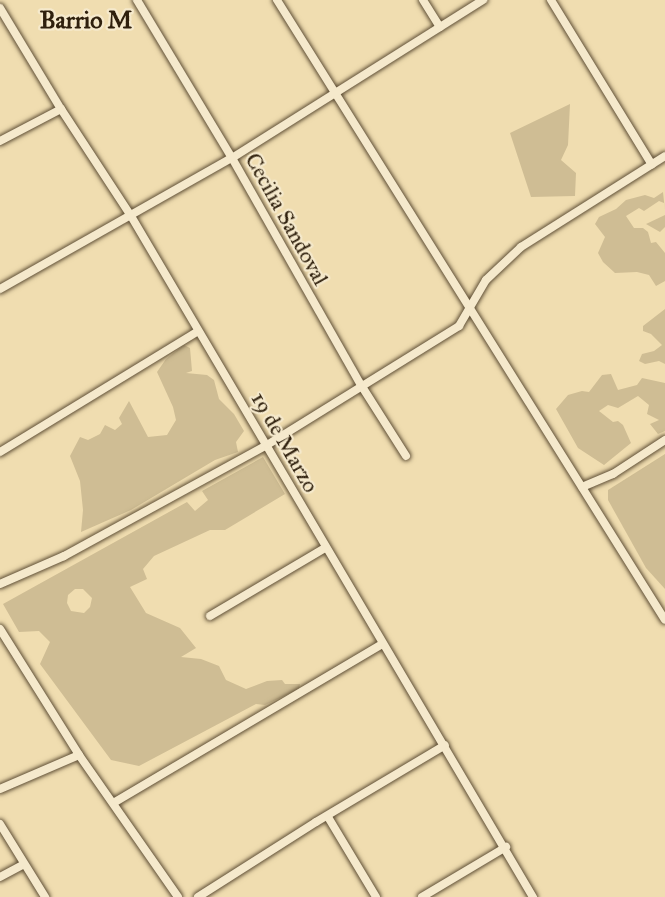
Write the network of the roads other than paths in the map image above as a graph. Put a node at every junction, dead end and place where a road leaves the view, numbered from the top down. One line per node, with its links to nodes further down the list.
1 (137, 0): 12 (street, Cecilia Sandoval)
2 (277, 0): 8 (street)
3 (423, 0): 7 (street)
4 (483, 0): 7 (street)
5 (551, 0): 13 (street)
6 (0, 8): 9 (street, 19 de Marzo)
7 (440, 27): 8 (street)
8 (334, 93): 12 (street); 16 (street)
9 (61, 109): 10 (street); 14 (street, 19 de Marzo)
10 (0, 141)
11 (665, 156): 13 (street)
12 (232, 158): 14 (street); 18 (street, Cecilia Sandoval)
13 (652, 165): 16 (street)
14 (131, 216): 15 (street); 17 (street, 19 de Marzo)
15 (0, 289)
16 (470, 308): 18 (street); 23 (street)
17 (198, 331): 20 (street, 19 de Marzo); 21 (street)
18 (361, 385): 20 (street); 22 (street, Cecilia Sandoval)
19 (665, 440): 23 (street)
20 (267, 445): 24 (street, 19 de Marzo); 25 (street)
21 (0, 452)
22 (406, 456)
23 (582, 488): 27 (street)
24 (325, 548): 26 (street); 29 (street, 19 de Marzo)
25 (0, 584)
26 (210, 616)
27 (665, 620)
28 (0, 628): 31 (street)
29 (382, 644): 30 (street, 19 de Marzo); 33 (street)
30 (445, 745): 34 (street); 36 (street, 19 de Marzo)
31 (79, 755): 32 (street); 33 (street)
32 (0, 789)
33 (115, 802): 40 (street)
34 (328, 817): 41 (street); 42 (street)
35 (0, 824): 37 (street)
36 (506, 847): 43 (street); 44 (street, 19 de Marzo)
37 (24, 864): 38 (street); 39 (street)
38 (0, 877)
39 (45, 897)
40 (178, 897)
41 (198, 897)
42 (376, 897)
43 (422, 897)
44 (533, 897)

